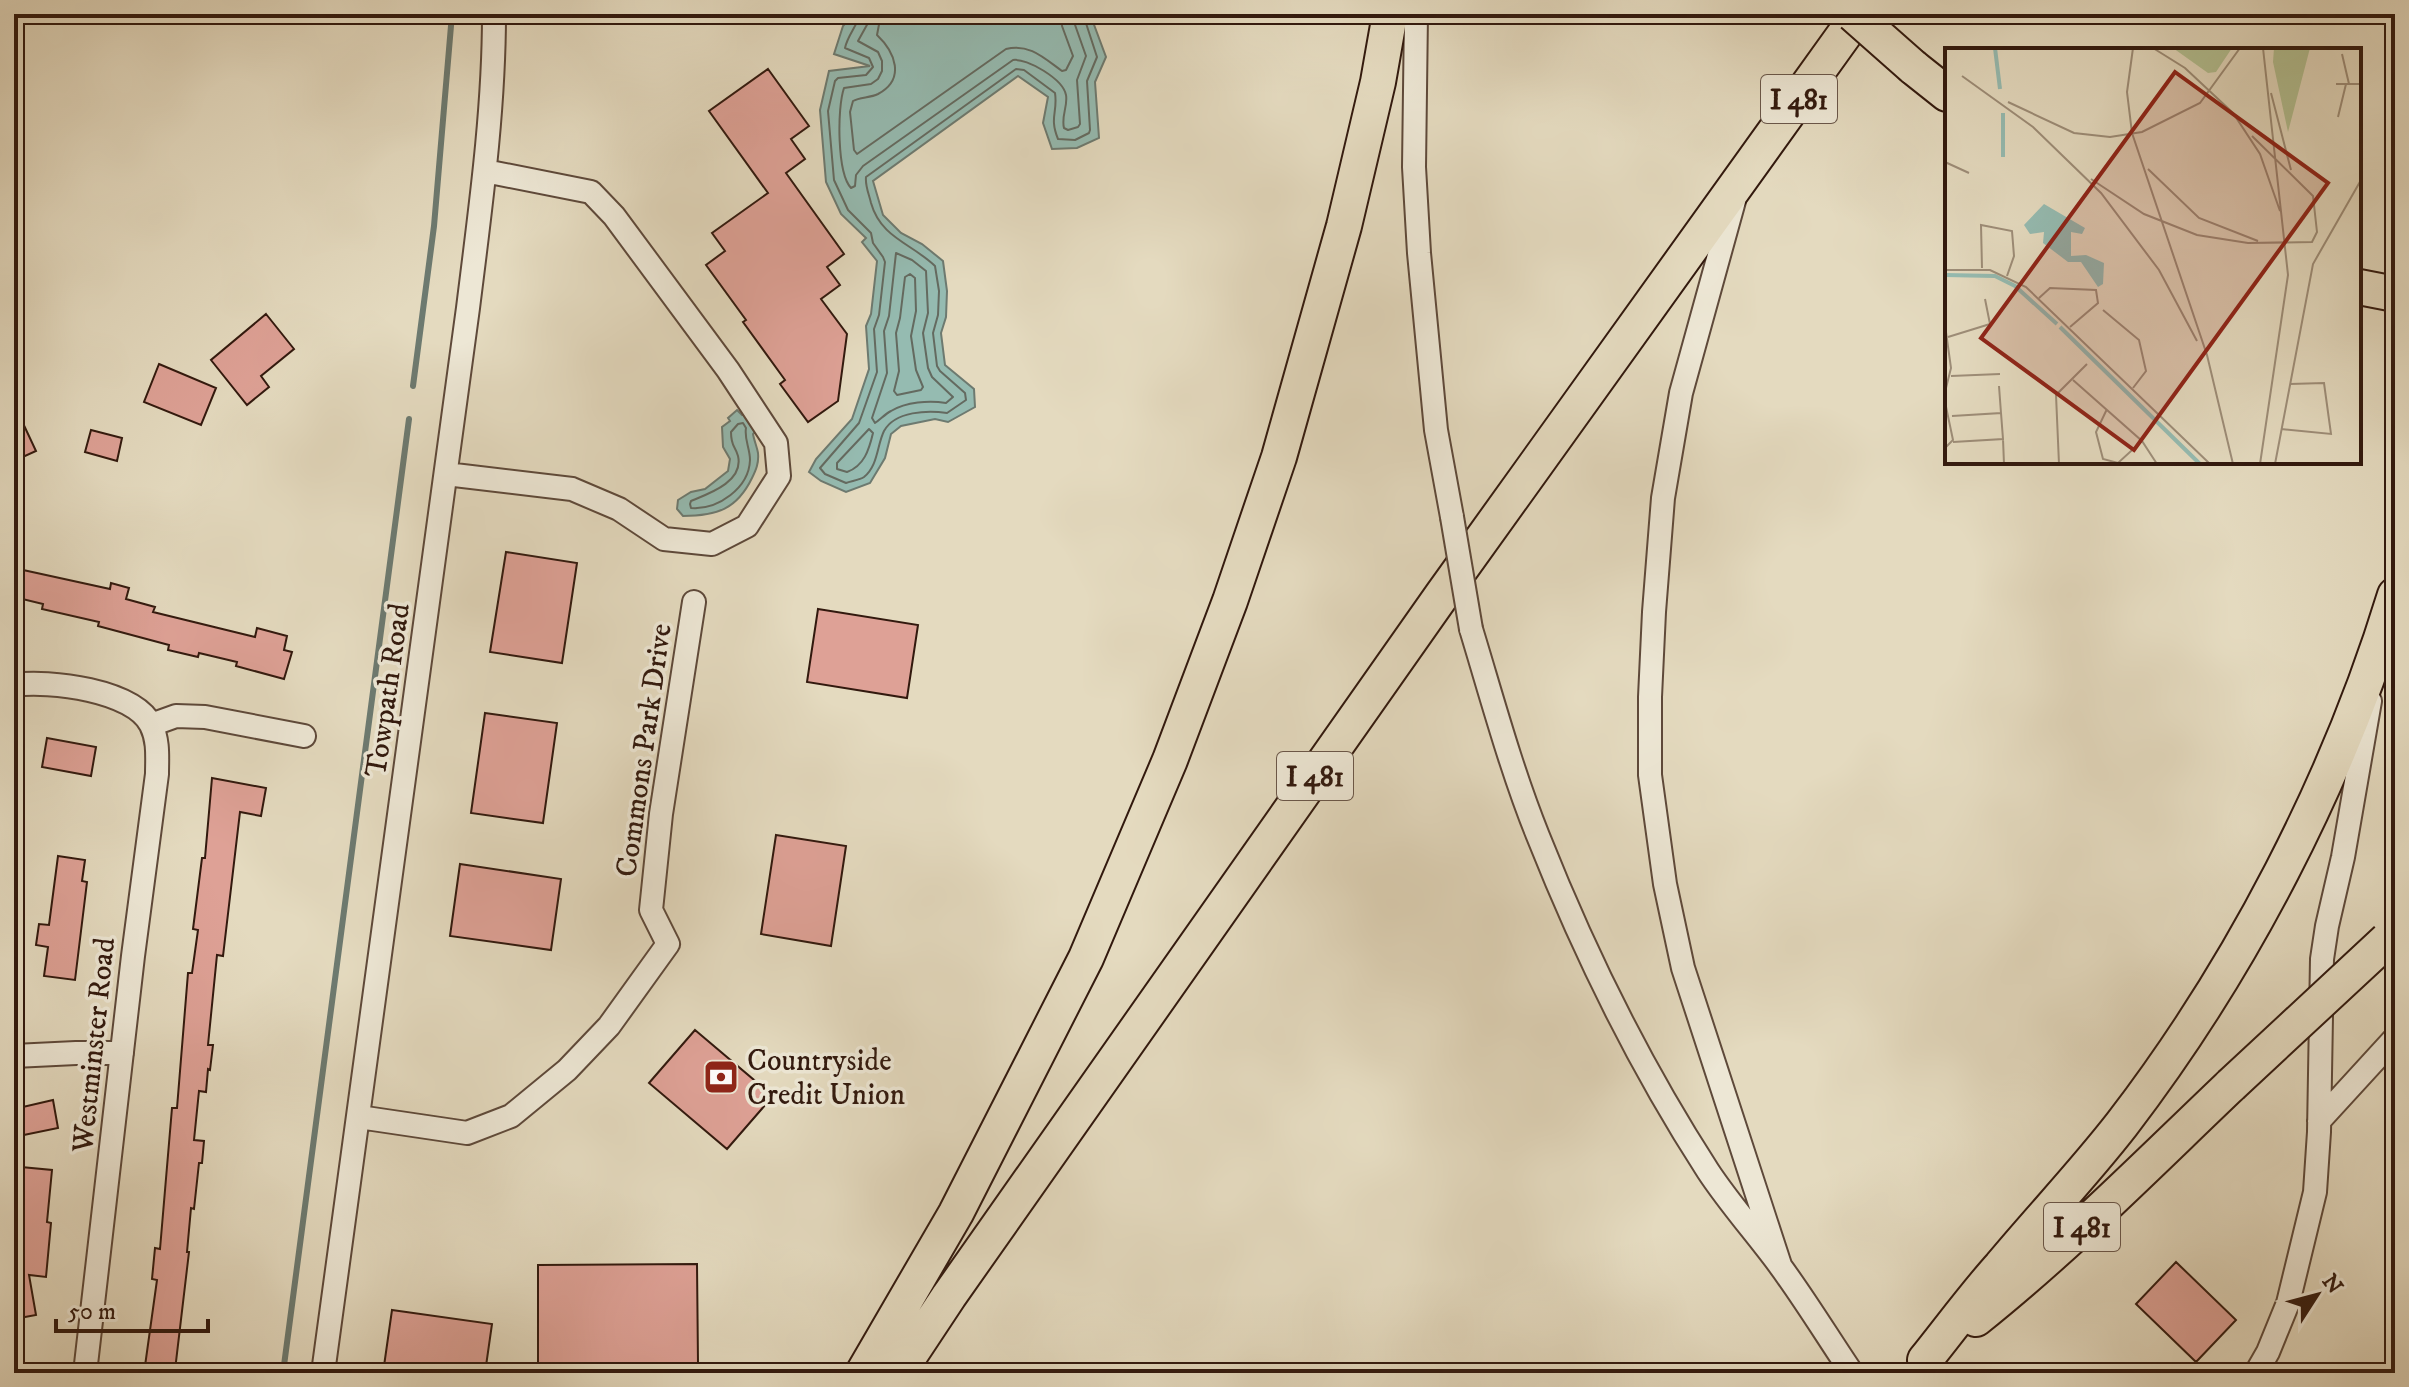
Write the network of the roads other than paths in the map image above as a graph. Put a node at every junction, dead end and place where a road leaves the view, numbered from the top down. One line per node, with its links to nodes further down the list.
1 (494, 14): 7 (street, Towpath Road)
2 (1390, 14): 28 (highway)
3 (1416, 14): 24 (street, bridge)
4 (1853, 14): 6 (highway, bridge)
5 (1859, 14): 8 (highway, I 481)
6 (1945, 92)
7 (485, 171): 11 (street, Towpath Road); 11 (street)
8 (1739, 184): 24 (street); 29 (highway, I 481)
9 (2361, 287): 10 (highway)
10 (2395, 294)
11 (446, 474): 22 (street, Towpath Road)
12 (2395, 595): 14 (highway)
13 (694, 602): 22 (street, Commons Park Drive)
14 (2379, 648): 23 (street); 25 (highway)
15 (14, 685): 16 (street)
16 (151, 725): 17 (street); 20 (street, Westminster Road)
17 (304, 736)
18 (2391, 936): 25 (highway, I 481, bridge)
19 (2395, 1038): 23 (street)
20 (122, 1053): 21 (street); 26 (street, Westminster Road)
21 (14, 1056)
22 (359, 1117): 27 (street, Towpath Road)
23 (2319, 1121): 31 (street)
24 (1780, 1265): 30 (street)
25 (1918, 1367)
26 (85, 1373)
27 (323, 1373)
28 (863, 1373)
29 (898, 1373)
30 (1852, 1373)
31 (2256, 1373)

